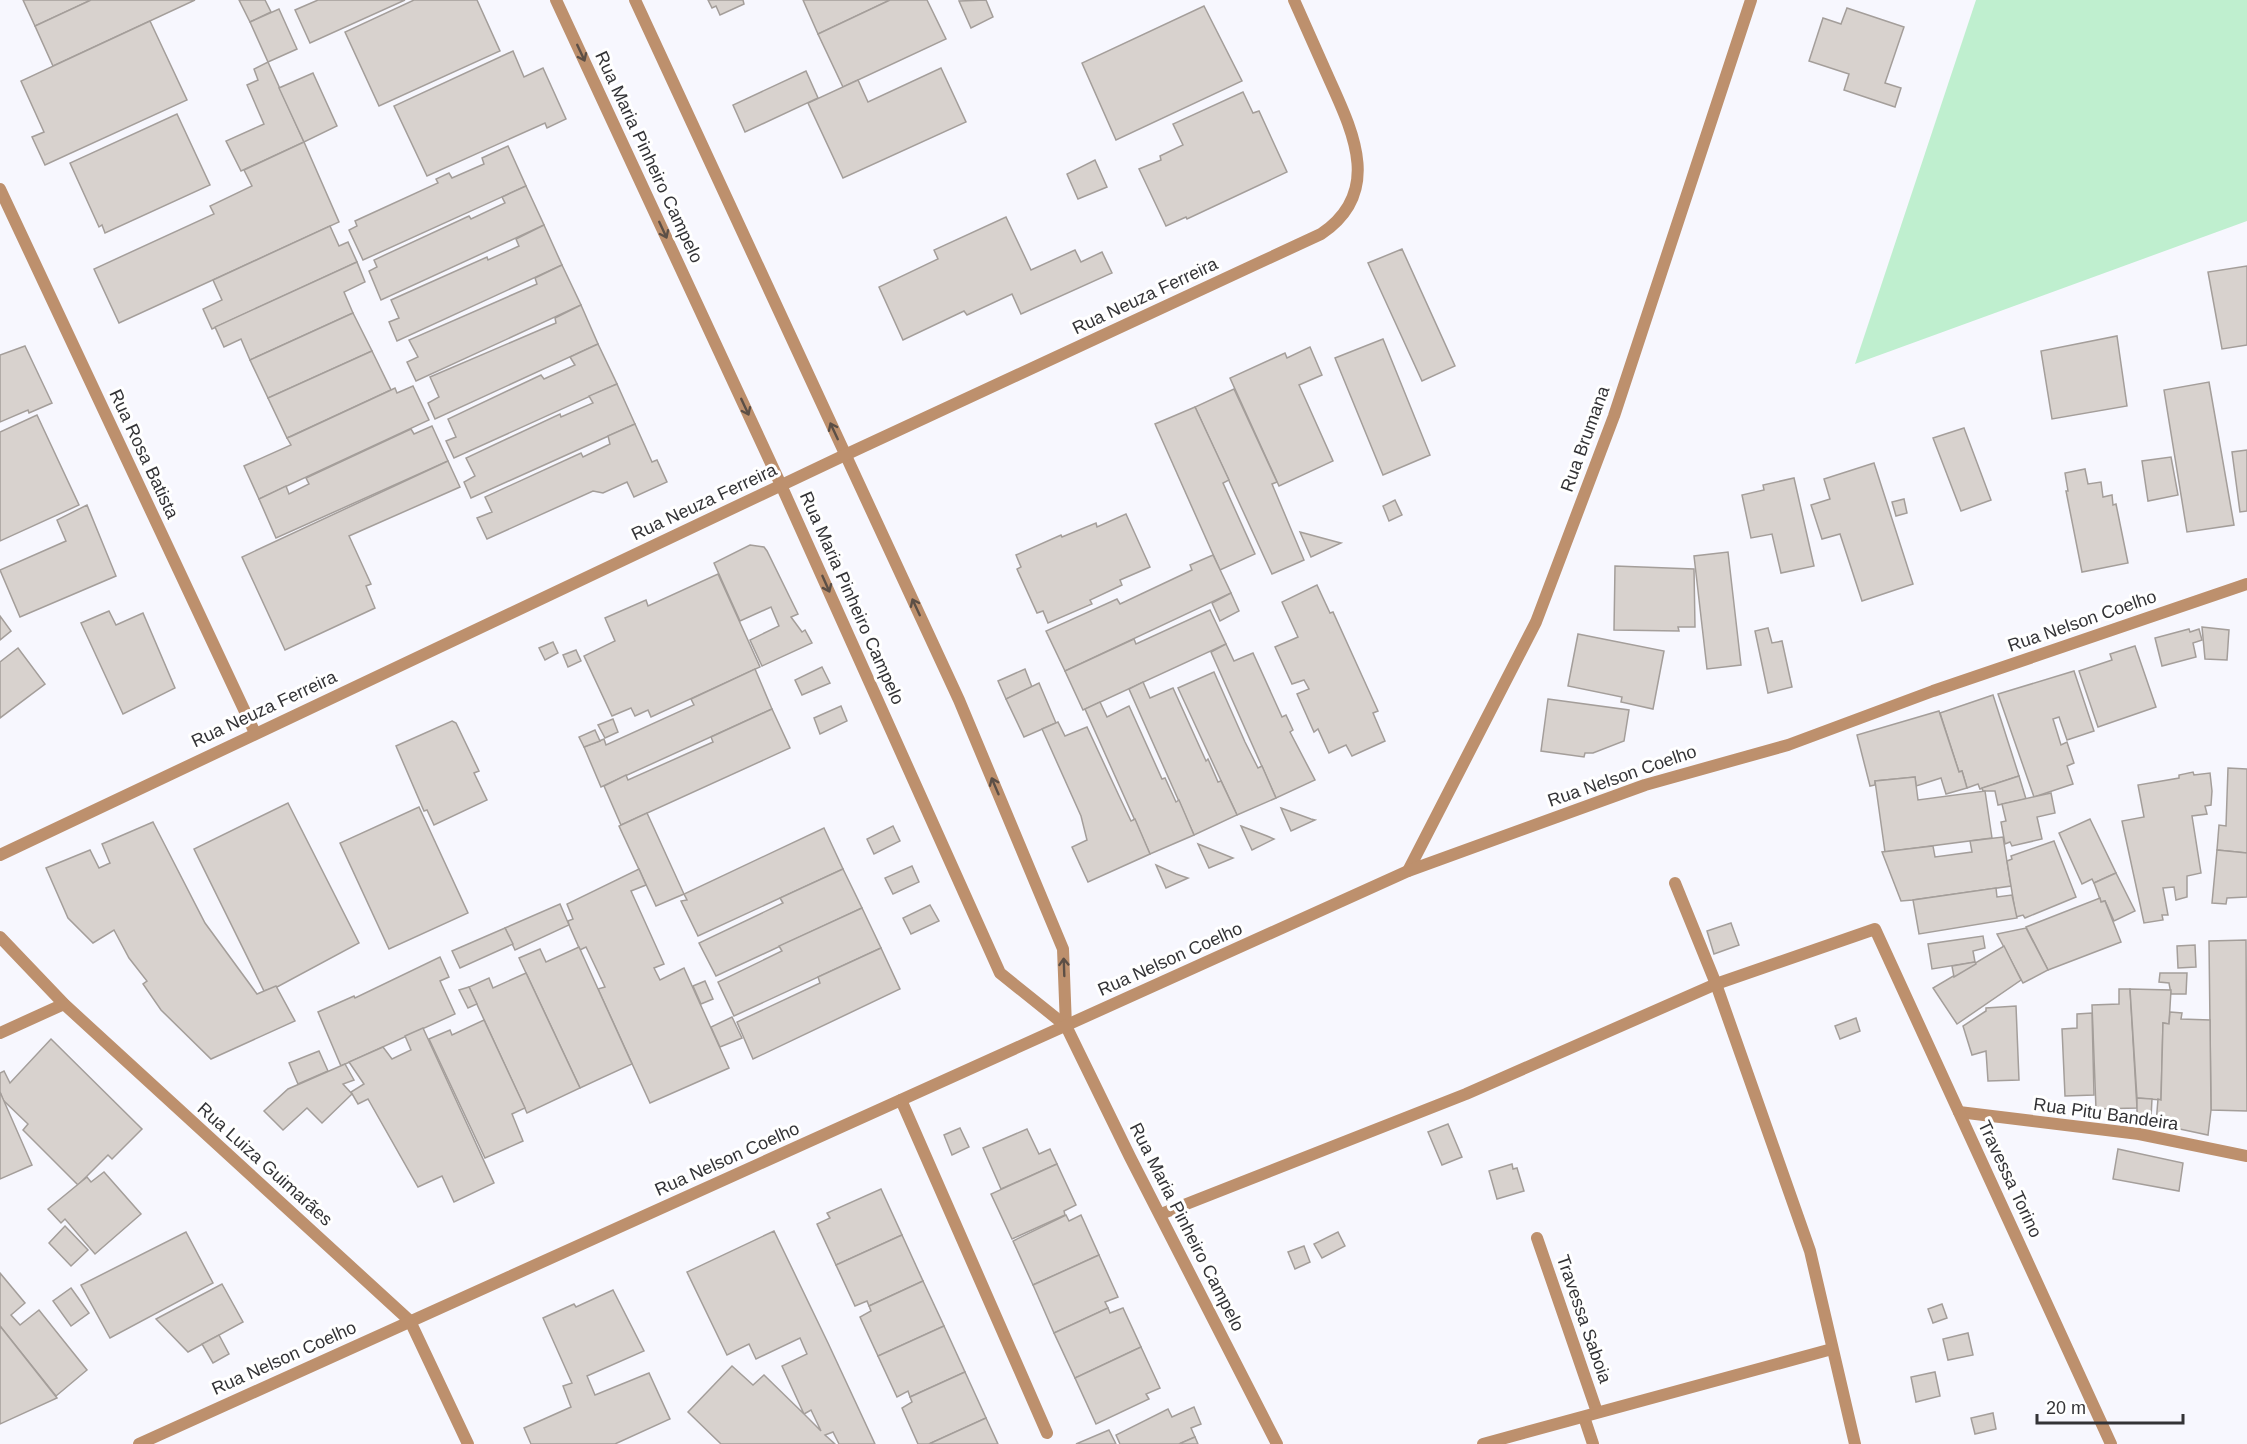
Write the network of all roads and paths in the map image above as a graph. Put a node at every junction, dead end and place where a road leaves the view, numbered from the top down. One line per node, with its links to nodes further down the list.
1 (556, 0): 7 (street, Rua Maria Pinheiro Campelo, one-way to 7)
2 (635, 0): 6 (street, Rua Maria Pinheiro Campelo, one-way to 2)
3 (1294, 0): 6 (street, Rua Neuza Ferreira)
4 (1751, 0): 11 (street, Rua Brumana)
5 (0, 189): 9 (street, Rua Rosa Batista)
6 (845, 455): 7 (street, Rua Neuza Ferreira); 16 (street, Rua Maria Pinheiro Campelo, one-way to 6)
7 (781, 485): 9 (street, Rua Neuza Ferreira); 16 (street, Rua Maria Pinheiro Campelo, one-way to 16)
8 (2247, 584): 11 (street, Rua Nelson Coelho)
9 (255, 733): 10 (street, Rua Neuza Ferreira)
10 (0, 855)
11 (1408, 871): 16 (street, Rua Nelson Coelho)
12 (1675, 883): 14 (street)
13 (0, 937): 15 (street, Rua Luiza Guimarães)
14 (1716, 984): 19 (street, Travessa Torino); 21 (street); 24 (street)
15 (64, 1004): 17 (street); 23 (street, Rua Luiza Guimarães)
16 (1066, 1026): 18 (street, Rua Nelson Coelho); 21 (street, Rua Maria Pinheiro Campelo)
17 (0, 1033)
18 (901, 1100): 23 (street, Rua Nelson Coelho); 27 (street)
19 (1959, 1112): 20 (street, Rua Pitu Bandeira); 34 (street, Travessa Torino)
20 (2247, 1156)
21 (1161, 1214): 30 (street, Rua Maria Pinheiro Campelo)
22 (1537, 1238): 25 (street, Travessa Saboia)
23 (410, 1321): 28 (street, Rua Nelson Coelho); 29 (street, Rua Luiza Guimarães)
24 (1832, 1349): 25 (street); 33 (street)
25 (1597, 1412): 26 (street)
26 (1584, 1417): 31 (street); 32 (street)
27 (1047, 1433)
28 (139, 1444)
29 (468, 1444)
30 (1277, 1444)
31 (1483, 1444)
32 (1593, 1444)
33 (1855, 1444)
34 (2111, 1444)

